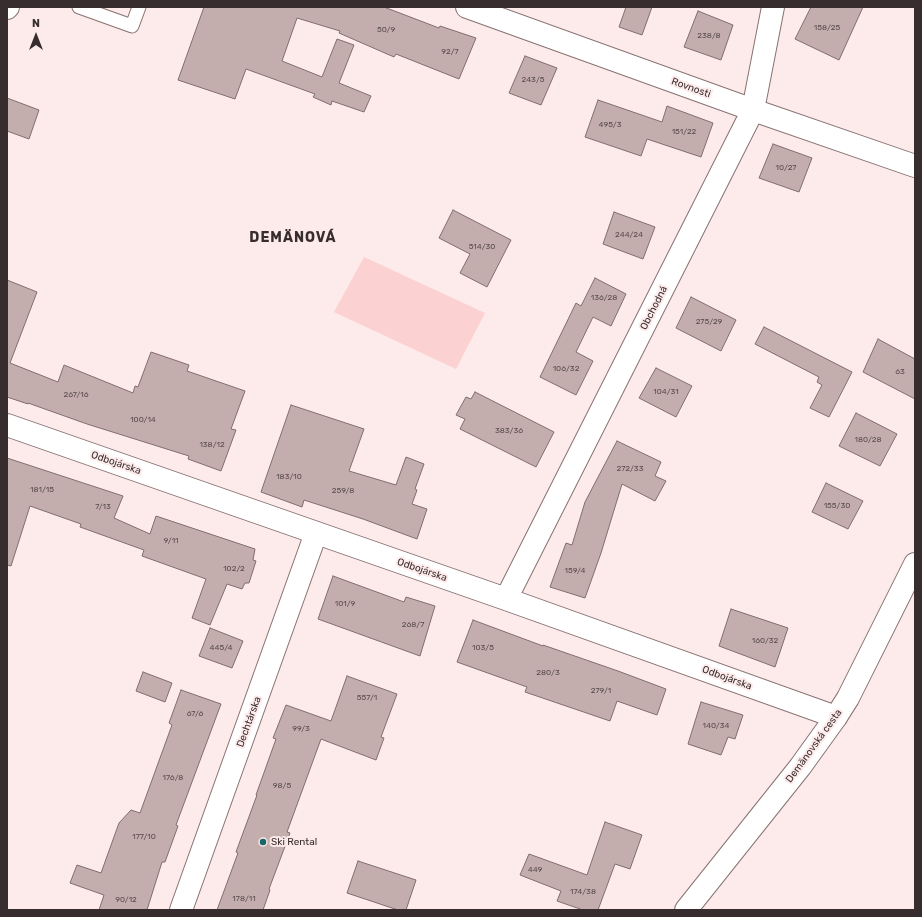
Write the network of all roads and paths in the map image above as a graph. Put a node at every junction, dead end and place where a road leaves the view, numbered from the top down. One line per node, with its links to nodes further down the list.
1 (79, 7): 2 (lane)
2 (139, 7)
3 (467, 7): 5 (street, Rovnosti)
4 (773, 7): 5 (street, Obchodná)
5 (753, 110): 6 (street, Rovnosti); 10 (street, Obchodná)
6 (915, 166)
7 (7, 425): 8 (street, Odbojárska)
8 (316, 533): 10 (street, Odbojárska); 12 (street, Dechtárska)
9 (915, 564): 11 (street, Demänovská cesta)
10 (506, 599): 11 (street, Odbojárska)
11 (836, 717): 13 (street, Demänovská cesta)
12 (181, 910)
13 (686, 910)

